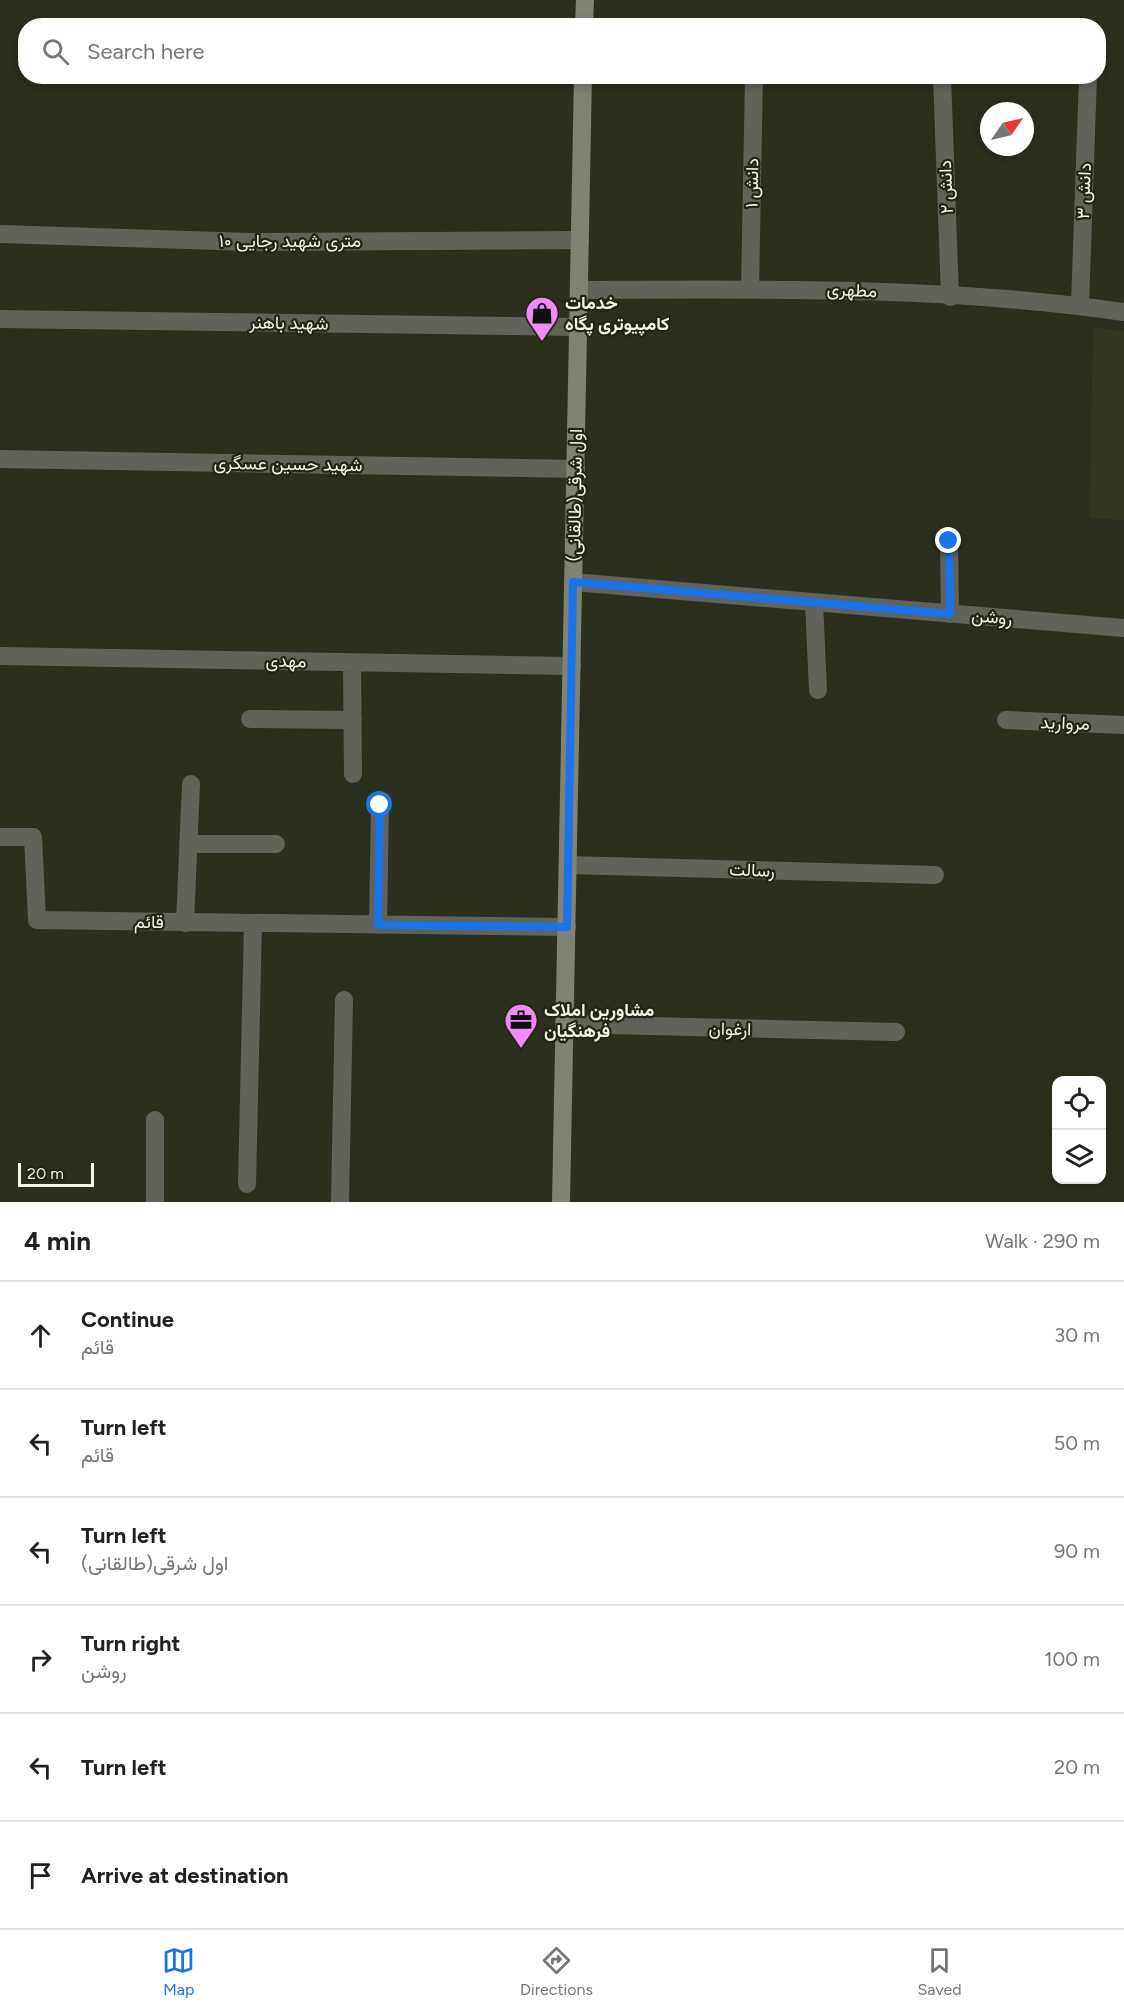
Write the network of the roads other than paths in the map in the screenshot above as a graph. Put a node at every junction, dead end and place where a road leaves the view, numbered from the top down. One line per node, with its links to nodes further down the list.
1 (585, 0): 2 (street)
2 (584, 18)
3 (583, 84): 8 (street, اول شرقی(طالقانی))
4 (754, 84): 9 (street, دانش ۱)
5 (942, 84): 11 (street, دانش ۲)
6 (1088, 84): 12 (street, دانش ۳)
7 (0, 234): 8 (street, ۱۰ متری شهید رجایی)
8 (580, 240): 10 (street, اول شرقی(طالقانی))
9 (750, 289): 10 (street, مطهری); 11 (street, مطهری)
10 (579, 290): 15 (street, اول شرقی(طالقانی))
11 (950, 297): 12 (street, مطهری)
12 (1080, 306): 13 (street, مطهری)
13 (1124, 312)
14 (0, 319): 15 (street, شهید باهنر)
15 (578, 327): 17 (street, اول شرقی(طالقانی))
16 (0, 459): 17 (street, شهید حسین عسگری)
17 (576, 469): 19 (street, اول شرقی(طالقانی))
18 (949, 541): 21 (street)
19 (573, 582): 20 (street, روشن); 25 (street, اول شرقی(طالقانی))
20 (813, 602): 21 (street, روشن); 26 (street)
21 (950, 614): 22 (street, روشن)
22 (1124, 628)
23 (0, 656): 24 (street, مهدی)
24 (352, 662): 25 (street, مهدی); 28 (street)
25 (572, 666): 37 (street, اول شرقی(طالقانی))
26 (818, 690)
27 (250, 719): 28 (street)
28 (353, 720): 31 (street)
29 (1006, 720): 30 (street, مروارید)
30 (1124, 725)
31 (353, 774)
32 (191, 784): 35 (street)
33 (380, 805): 41 (street)
34 (0, 837): 39 (street, قائم)
35 (188, 844): 36 (street); 39 (street)
36 (276, 844)
37 (568, 865): 38 (street, رسالت); 42 (street, اول شرقی(طالقانی))
38 (935, 875)
39 (185, 922): 40 (street, قائم)
40 (253, 923): 41 (street, قائم); 47 (street)
41 (378, 925): 42 (street, قائم)
42 (567, 927): 44 (street, اول شرقی(طالقانی))
43 (344, 1000): 49 (street)
44 (565, 1024): 45 (street, ارغوان); 50 (street, اول شرقی(طالقانی))
45 (896, 1032)
46 (155, 1120): 48 (street)
47 (247, 1184)
48 (155, 1202)
49 (340, 1202)
50 (561, 1202)

